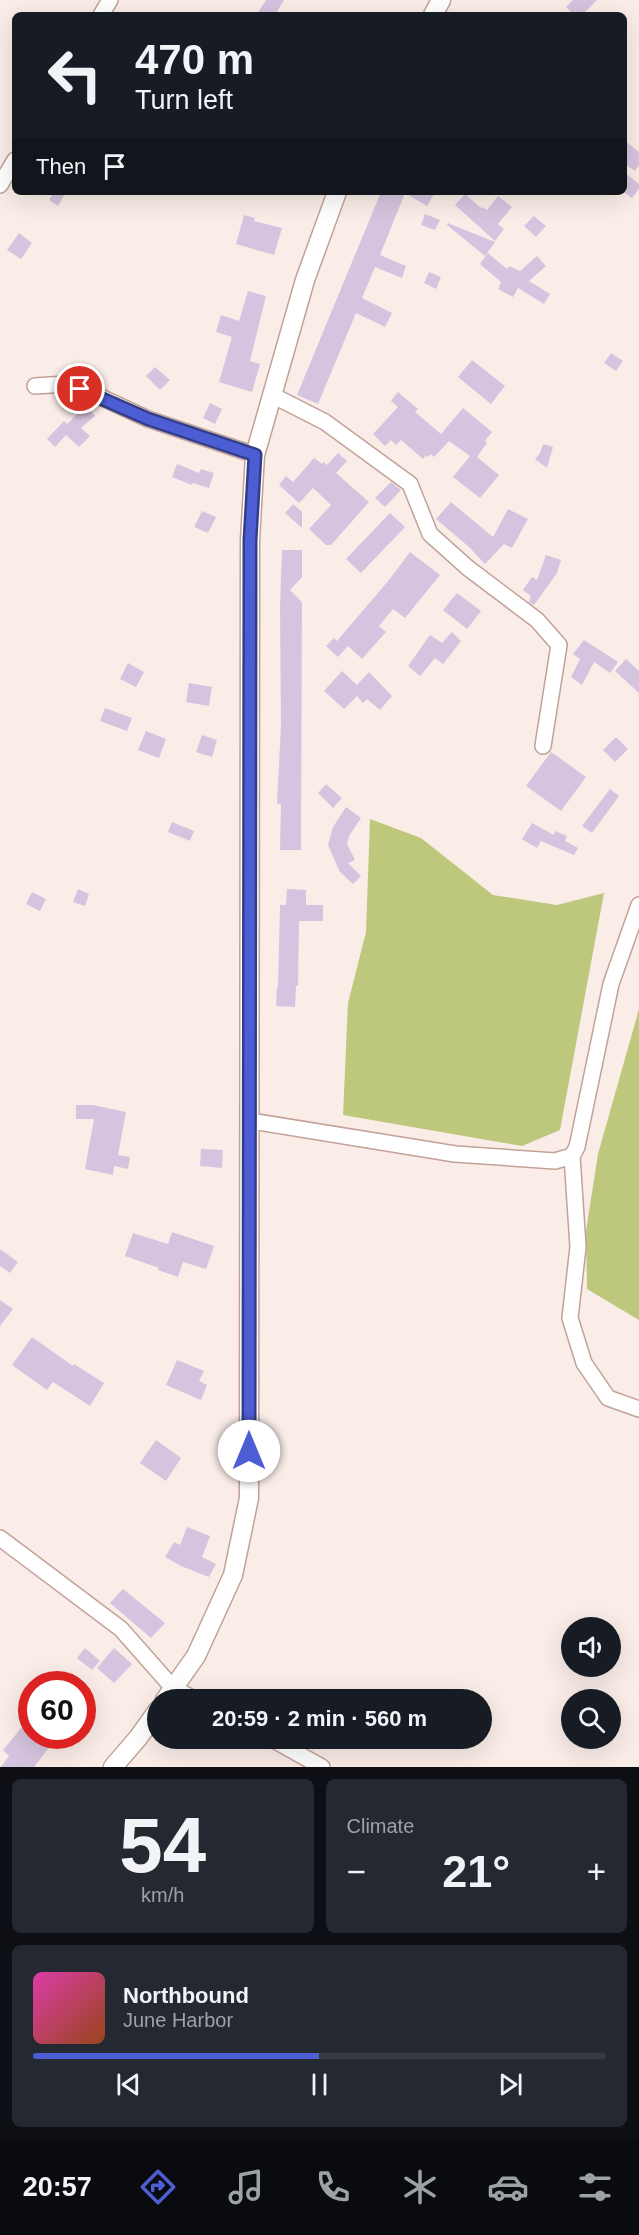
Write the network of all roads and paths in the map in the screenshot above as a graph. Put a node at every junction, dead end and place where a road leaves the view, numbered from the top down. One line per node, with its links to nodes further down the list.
1 (12, 165): 2 (street)
2 (0, 185)
3 (336, 195): 5 (main road)
4 (35, 386): 6 (street)
5 (272, 395): 6 (main road); 7 (street)
6 (255, 455): 9 (main road)
7 (543, 746)
8 (639, 905): 10 (street)
9 (251, 1121): 10 (street); 14 (main road)
10 (572, 1156): 11 (street)
11 (639, 1409)
12 (0, 1538): 13 (street)
13 (165, 1689)
14 (173, 1689)
15 (147, 1725): 17 (main road)
16 (290, 1749): 18 (street)
17 (113, 1767)
18 (322, 1767)

